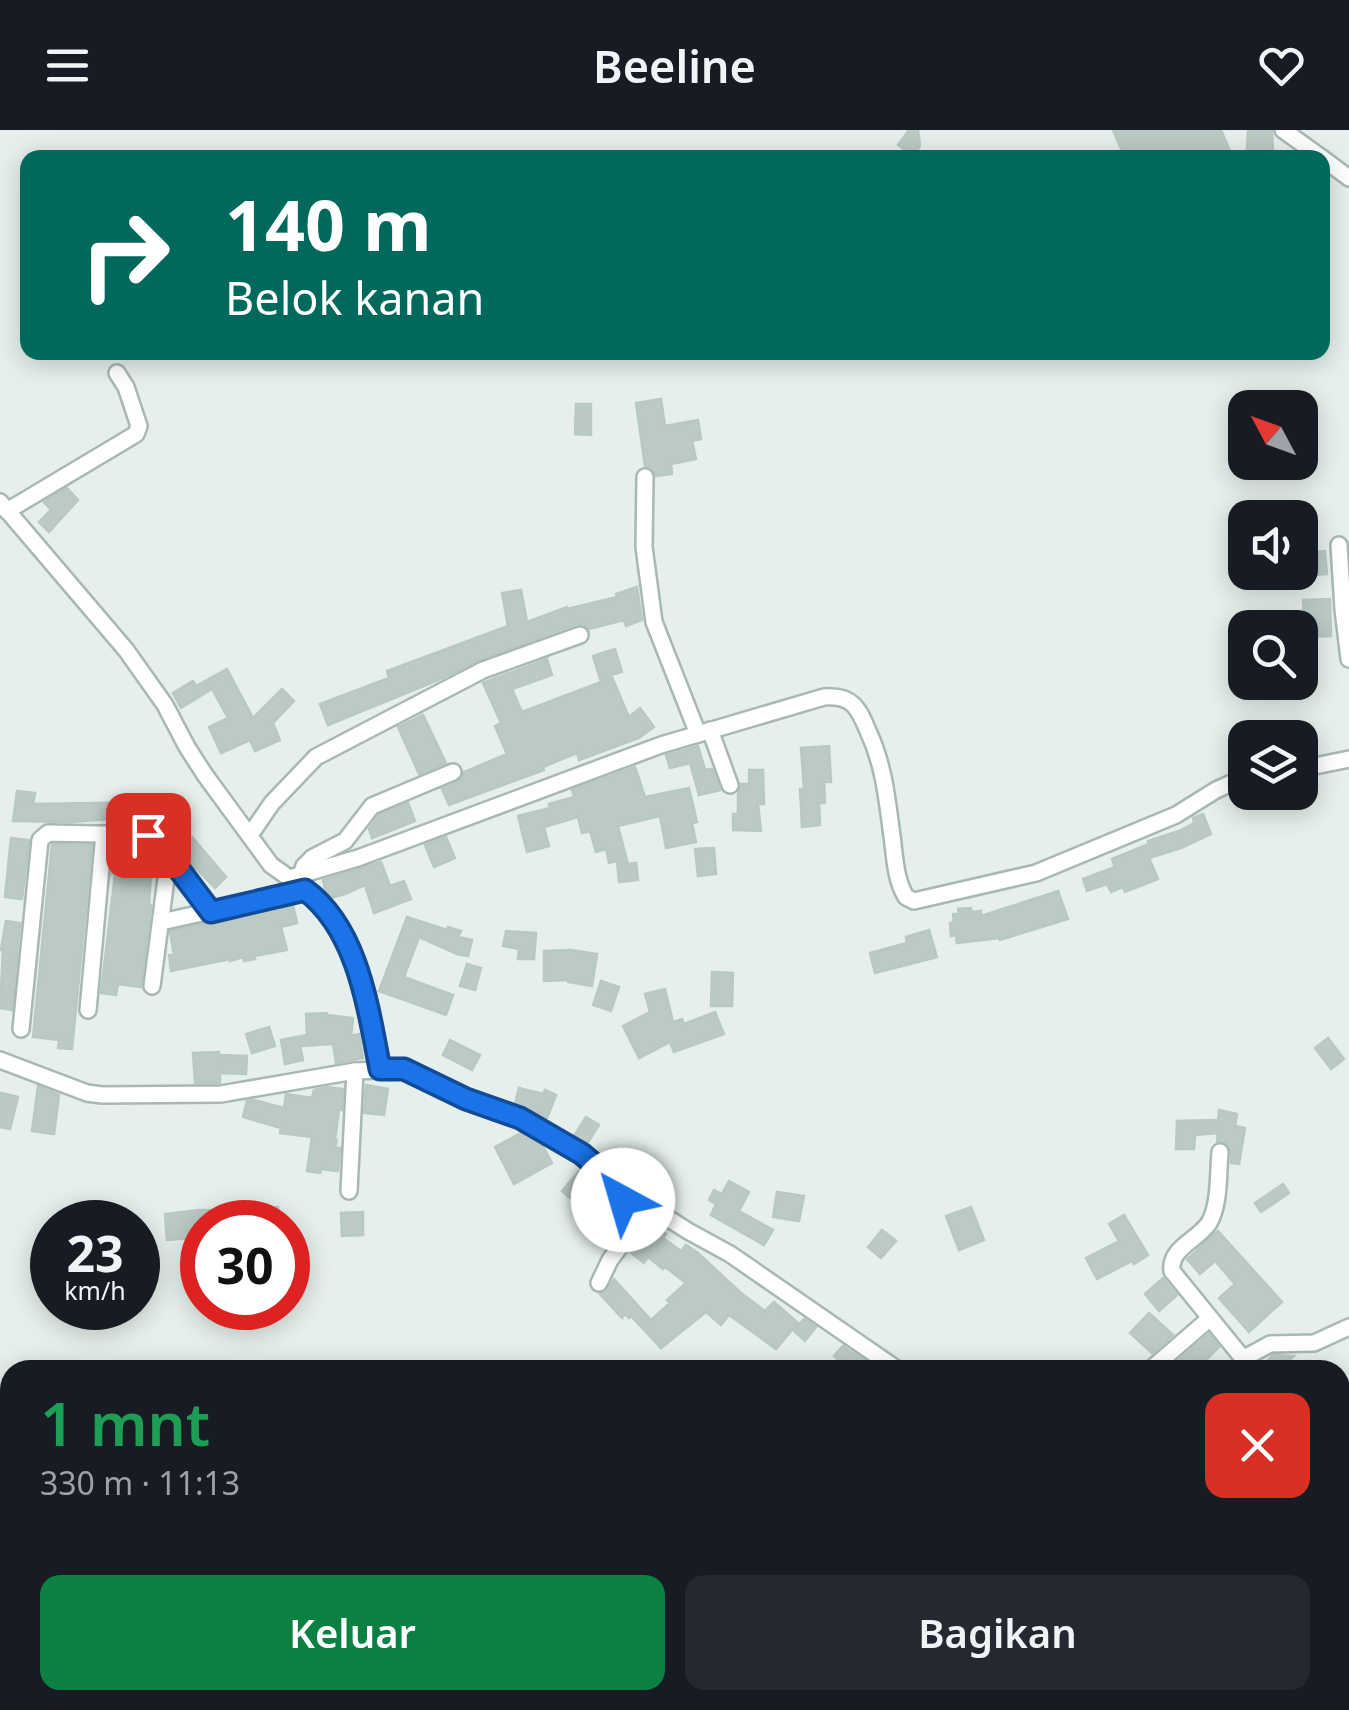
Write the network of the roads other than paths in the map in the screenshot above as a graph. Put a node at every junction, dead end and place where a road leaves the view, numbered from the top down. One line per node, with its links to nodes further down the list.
1 (1282, 130): 2 (street)
2 (1311, 150)
3 (117, 373): 5 (street)
4 (645, 477): 9 (street)
5 (4, 506): 16 (street)
6 (1339, 545): 8 (street)
7 (580, 634): 16 (street)
8 (1349, 659)
9 (704, 732): 13 (street); 14 (street); 18 (street)
10 (1349, 759): 11 (street)
11 (1318, 765)
12 (453, 772): 18 (street)
13 (730, 785)
14 (1228, 785)
15 (104, 834): 17 (street); 22 (street); 23 (street)
16 (250, 835): 18 (street)
17 (169, 856): 19 (street); 20 (street)
18 (299, 881): 19 (street); 25 (street)
19 (211, 912): 20 (street)
20 (160, 922): 21 (street)
21 (152, 986)
22 (88, 1010)
23 (21, 1029)
24 (0, 1060): 26 (street)
25 (380, 1069): 26 (street); 29 (street)
26 (356, 1071): 28 (street)
27 (1220, 1152): 31 (street)
28 (349, 1191)
29 (625, 1191): 30 (street); 33 (street)
30 (600, 1283)
31 (1209, 1319): 32 (street); 34 (street)
32 (1349, 1327)
33 (884, 1360)
34 (1162, 1360)

